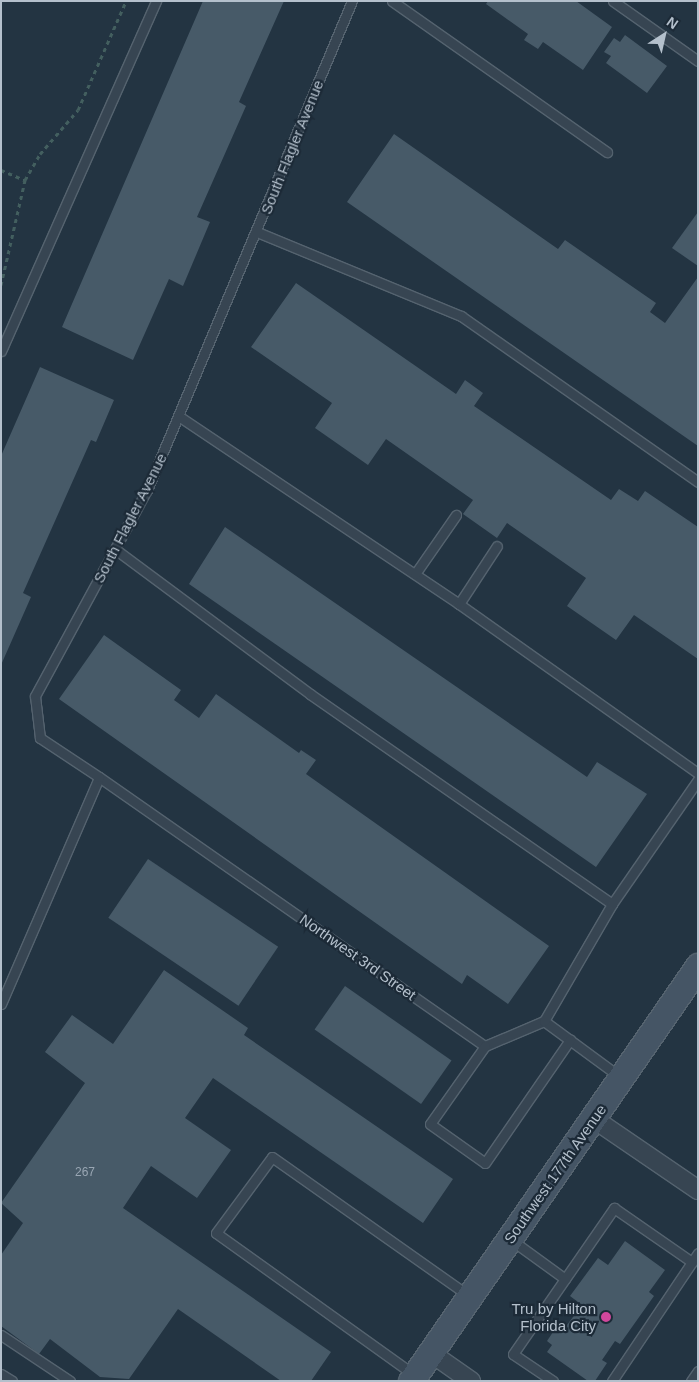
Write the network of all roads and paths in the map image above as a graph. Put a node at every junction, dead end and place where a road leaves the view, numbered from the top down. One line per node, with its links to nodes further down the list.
1 (126, 1): 9 (path)
2 (156, 1): 12 (lane)
3 (352, 1): 10 (lane, South Flagler Avenue)
4 (392, 1): 7 (lane)
5 (613, 1): 6 (lane)
6 (698, 61)
7 (607, 152)
8 (1, 170): 9 (path)
9 (25, 180): 11 (path)
10 (256, 232): 13 (lane, South Flagler Avenue); 14 (lane)
11 (1, 285)
12 (1, 351)
13 (180, 417): 17 (lane, South Flagler Avenue); 18 (lane)
14 (698, 482)
15 (456, 515): 18 (lane)
16 (497, 546): 19 (lane)
17 (115, 549): 21 (lane, South Flagler Avenue); 23 (lane)
18 (415, 574): 19 (lane)
19 (459, 604): 20 (lane)
20 (698, 773)
21 (99, 777): 25 (lane); 28 (lane, Northwest 3rd Street)
22 (698, 780): 23 (lane)
23 (612, 904): 26 (lane)
24 (698, 966): 29 (main road, Southwest 177th Avenue)
25 (1, 1004)
26 (544, 1022): 27 (lane); 28 (lane)
27 (570, 1040): 28 (lane); 29 (lane)
28 (485, 1046)
29 (622, 1077): 30 (main road, Southwest 177th Avenue)
30 (594, 1119): 31 (street); 32 (main road, Southwest 177th Avenue)
31 (698, 1190)
32 (509, 1239): 35 (lane); 36 (main road, Southwest 177th Avenue)
33 (698, 1253): 34 (lane)
34 (692, 1262): 35 (lane); 45 (lane)
35 (565, 1280): 44 (lane)
36 (469, 1296): 38 (main road, Southwest 177th Avenue); 38 (lane)
37 (1, 1335): 42 (lane)
38 (421, 1372): 43 (street)
39 (698, 1372): 46 (lane)
40 (1, 1374): 41 (lane)
41 (12, 1381)
42 (70, 1381)
43 (471, 1381)
44 (553, 1381)
45 (612, 1381)
46 (691, 1381)

